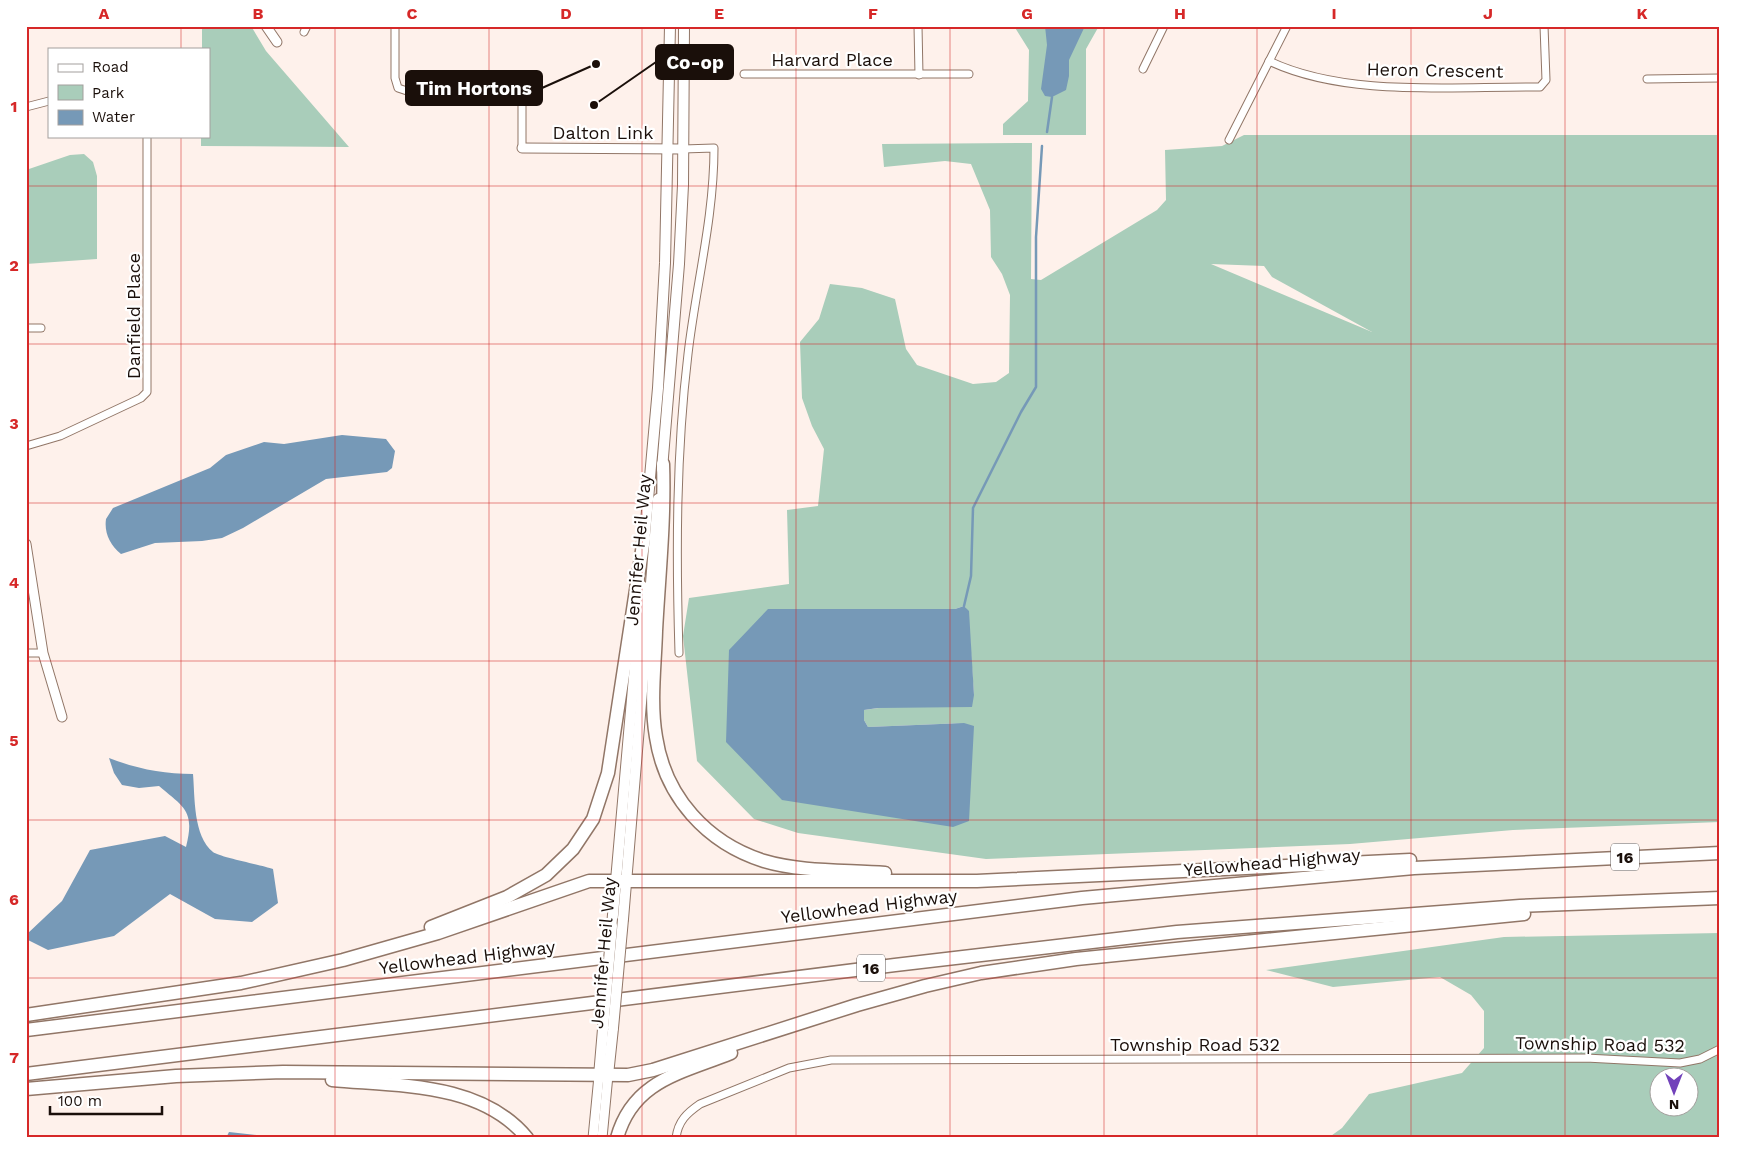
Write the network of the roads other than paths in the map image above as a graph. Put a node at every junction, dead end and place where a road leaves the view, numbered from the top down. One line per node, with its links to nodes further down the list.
1 (266, 26): 9 (street)
2 (395, 26): 21 (street)
3 (670, 26): 22 (main road, Jennifer Heil Way)
4 (684, 26): 23 (main road, Jennifer Heil Way)
5 (918, 26): 14 (street)
6 (1164, 26): 11 (street)
7 (1287, 26): 10 (street)
8 (1544, 26): 10 (street, Heron Crescent)
9 (277, 42)
10 (1269, 60): 20 (street)
11 (1143, 69)
12 (744, 74): 14 (street, Harvard Place)
13 (969, 74): 14 (street, Harvard Place)
14 (919, 75)
15 (1720, 78): 16 (street)
16 (1647, 79)
17 (48, 101): 18 (street)
18 (26, 107)
19 (147, 138): 26 (street, Danfield Place)
20 (1229, 140)
21 (522, 148): 22 (street, Dalton Link)
22 (668, 149): 23 (street, Dalton Link); 28 (main road, Jennifer Heil Way)
23 (683, 149): 27 (main road, Jennifer Heil Way); 32 (street, Jennifer Heil Way)
24 (26, 328): 25 (street)
25 (41, 328)
26 (26, 446)
27 (663, 464): 36 (main road, Jennifer Heil Way); 37 (highway)
28 (644, 538): 36 (main road, Jennifer Heil Way); 40 (highway)
29 (26, 545): 31 (street)
30 (26, 653): 31 (street)
31 (43, 653): 33 (street)
32 (679, 653)
33 (62, 717)
34 (1720, 853): 35 (highway, Yellowhead Highway / 16)
35 (1467, 864): 37 (highway); 44 (highway, Yellowhead Highway / 16)
36 (621, 880): 37 (highway); 40 (highway); 43 (main road, bridge); 43 (main road, Jennifer Heil Way, bridge)
37 (944, 880)
38 (1720, 898): 39 (highway, 16)
39 (1575, 903): 42 (highway); 47 (highway, 16)
40 (343, 960): 41 (highway)
41 (26, 1015)
42 (819, 1017): 48 (highway); 53 (highway)
43 (608, 1029): 48 (main road)
44 (26, 1030)
45 (1720, 1049): 54 (street, Township Road 532)
46 (283, 1072): 48 (highway); 49 (highway); 50 (highway)
47 (26, 1074)
48 (604, 1075): 51 (street); 52 (street)
49 (26, 1089)
50 (527, 1138)
51 (593, 1138)
52 (602, 1138)
53 (617, 1138)
54 (676, 1138)

